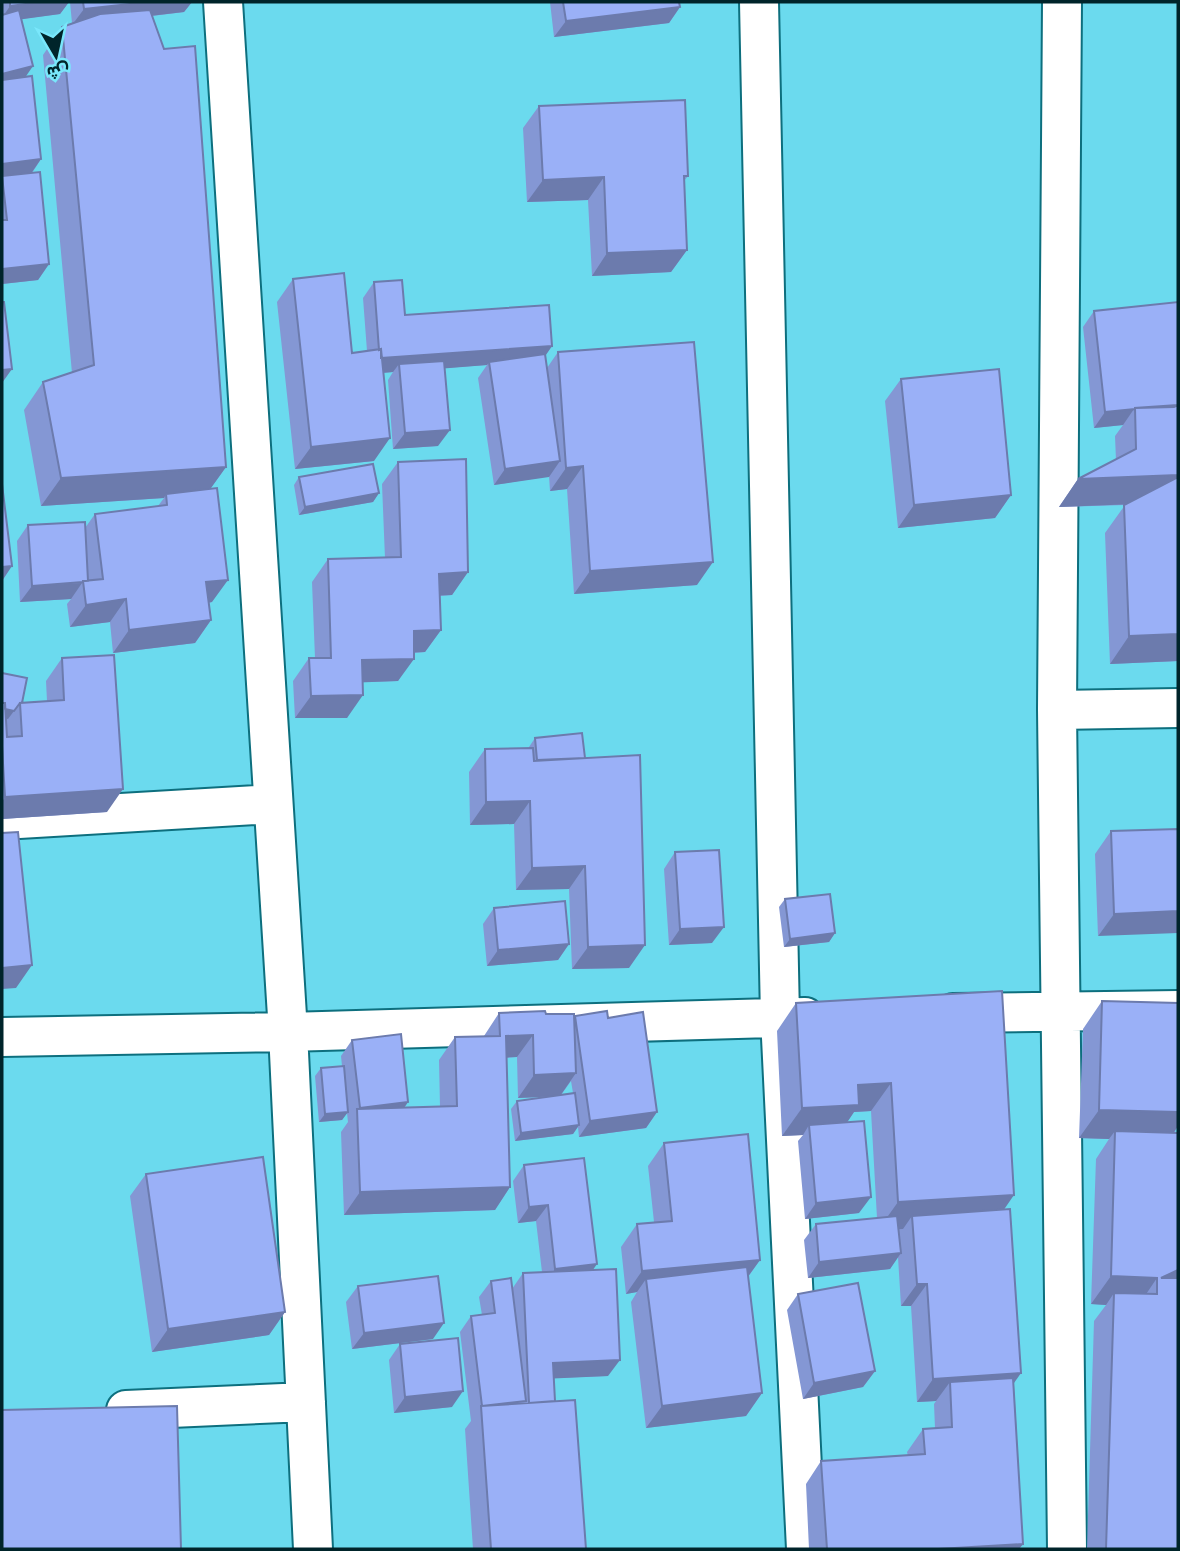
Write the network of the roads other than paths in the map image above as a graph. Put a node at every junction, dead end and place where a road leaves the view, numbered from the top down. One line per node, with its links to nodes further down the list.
1 (223, 2): 6 (street)
2 (759, 2): 12 (street)
3 (1062, 2): 5 (street)
4 (1178, 708): 5 (street)
5 (1057, 710): 8 (street)
6 (273, 804): 7 (street); 13 (street)
7 (2, 820)
8 (1061, 1010): 9 (street); 10 (street); 19 (street)
9 (1178, 1010)
10 (914, 1014)
11 (834, 1016): 12 (street)
12 (780, 1017): 13 (street); 18 (street)
13 (288, 1032): 14 (street); 15 (street)
14 (2, 1037)
15 (306, 1402): 16 (street); 17 (street)
16 (99, 1412)
17 (313, 1549)
18 (806, 1549)
19 (1067, 1549)

